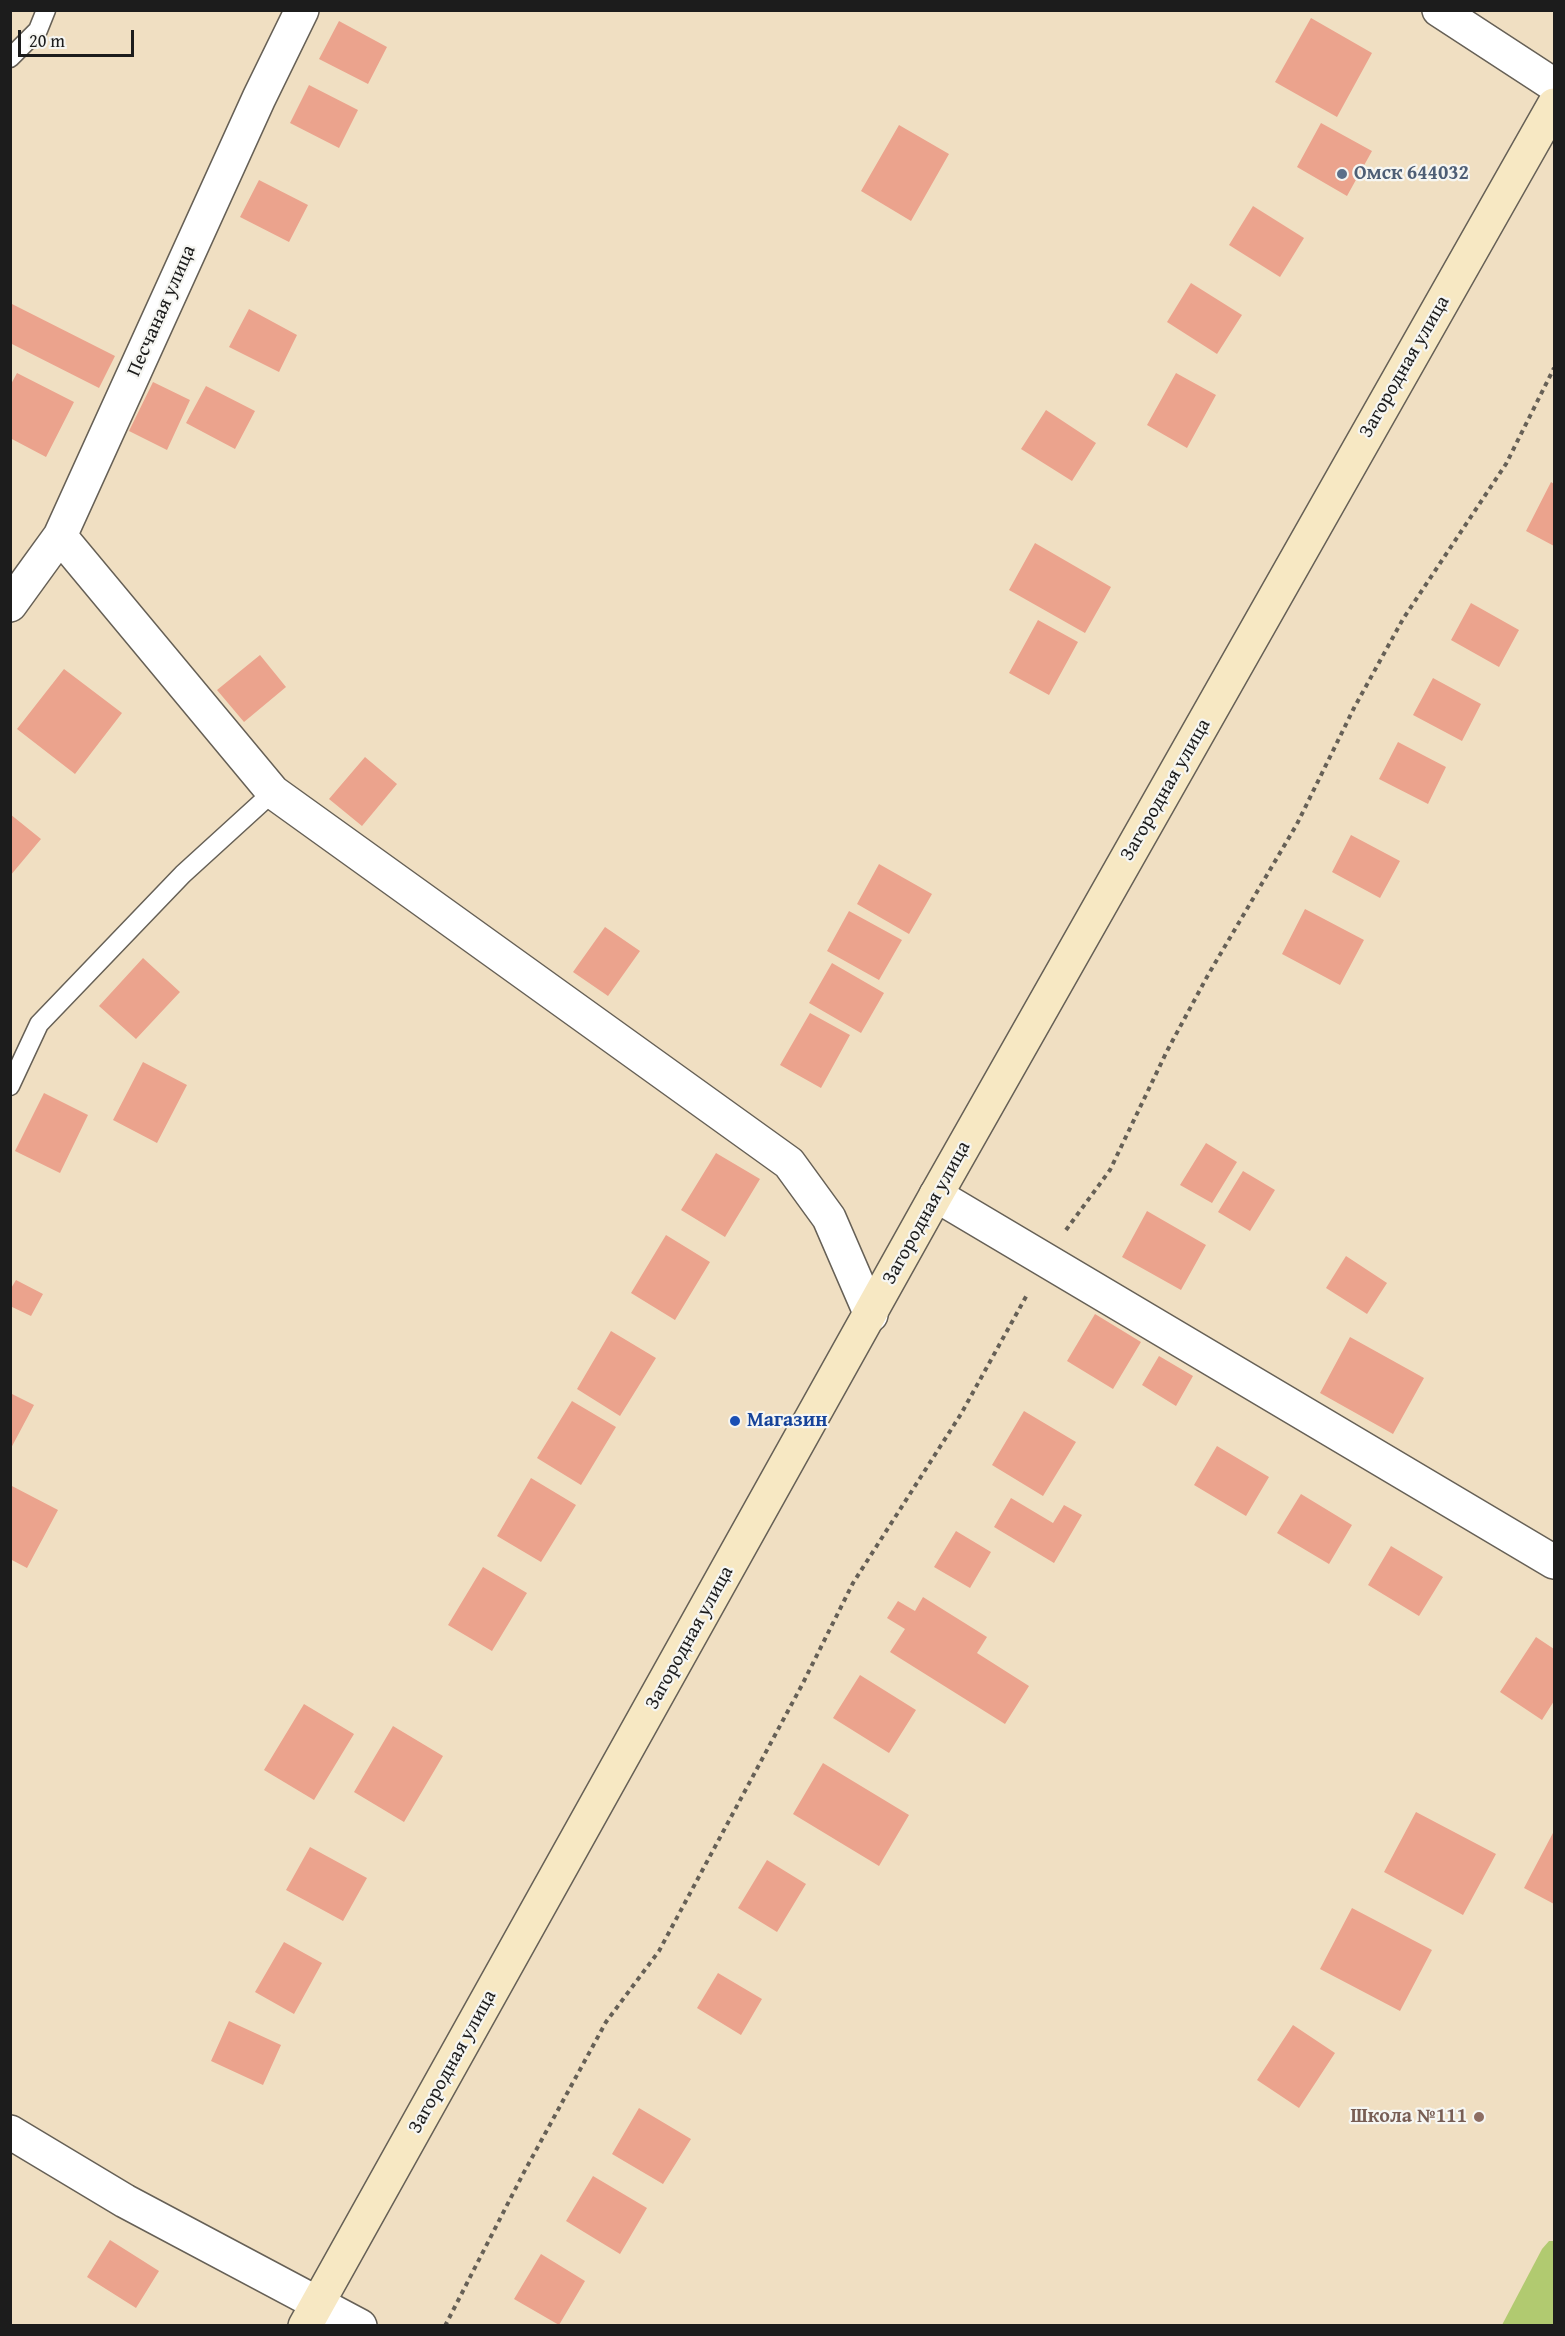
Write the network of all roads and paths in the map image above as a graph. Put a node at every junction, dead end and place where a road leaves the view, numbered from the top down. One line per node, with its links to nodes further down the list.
1 (46, 10): 4 (lane)
2 (302, 10): 8 (street, Песчаная улица)
3 (1439, 10): 5 (street)
4 (10, 58)
5 (1554, 85)
6 (1554, 105): 12 (street, Загородная улица)
7 (1554, 368): 13 (path)
8 (60, 536): 9 (street, Песчаная улица); 10 (street)
9 (10, 605)
10 (273, 792): 11 (lane); 14 (street)
11 (10, 1086)
12 (936, 1195): 13 (street); 14 (street, Загородная улица)
13 (1046, 1260): 15 (street); 19 (path)
14 (870, 1315): 17 (street, Загородная улица)
15 (1554, 1562)
16 (10, 2132): 17 (street)
17 (311, 2314): 18 (street)
18 (360, 2325)
19 (445, 2325)

